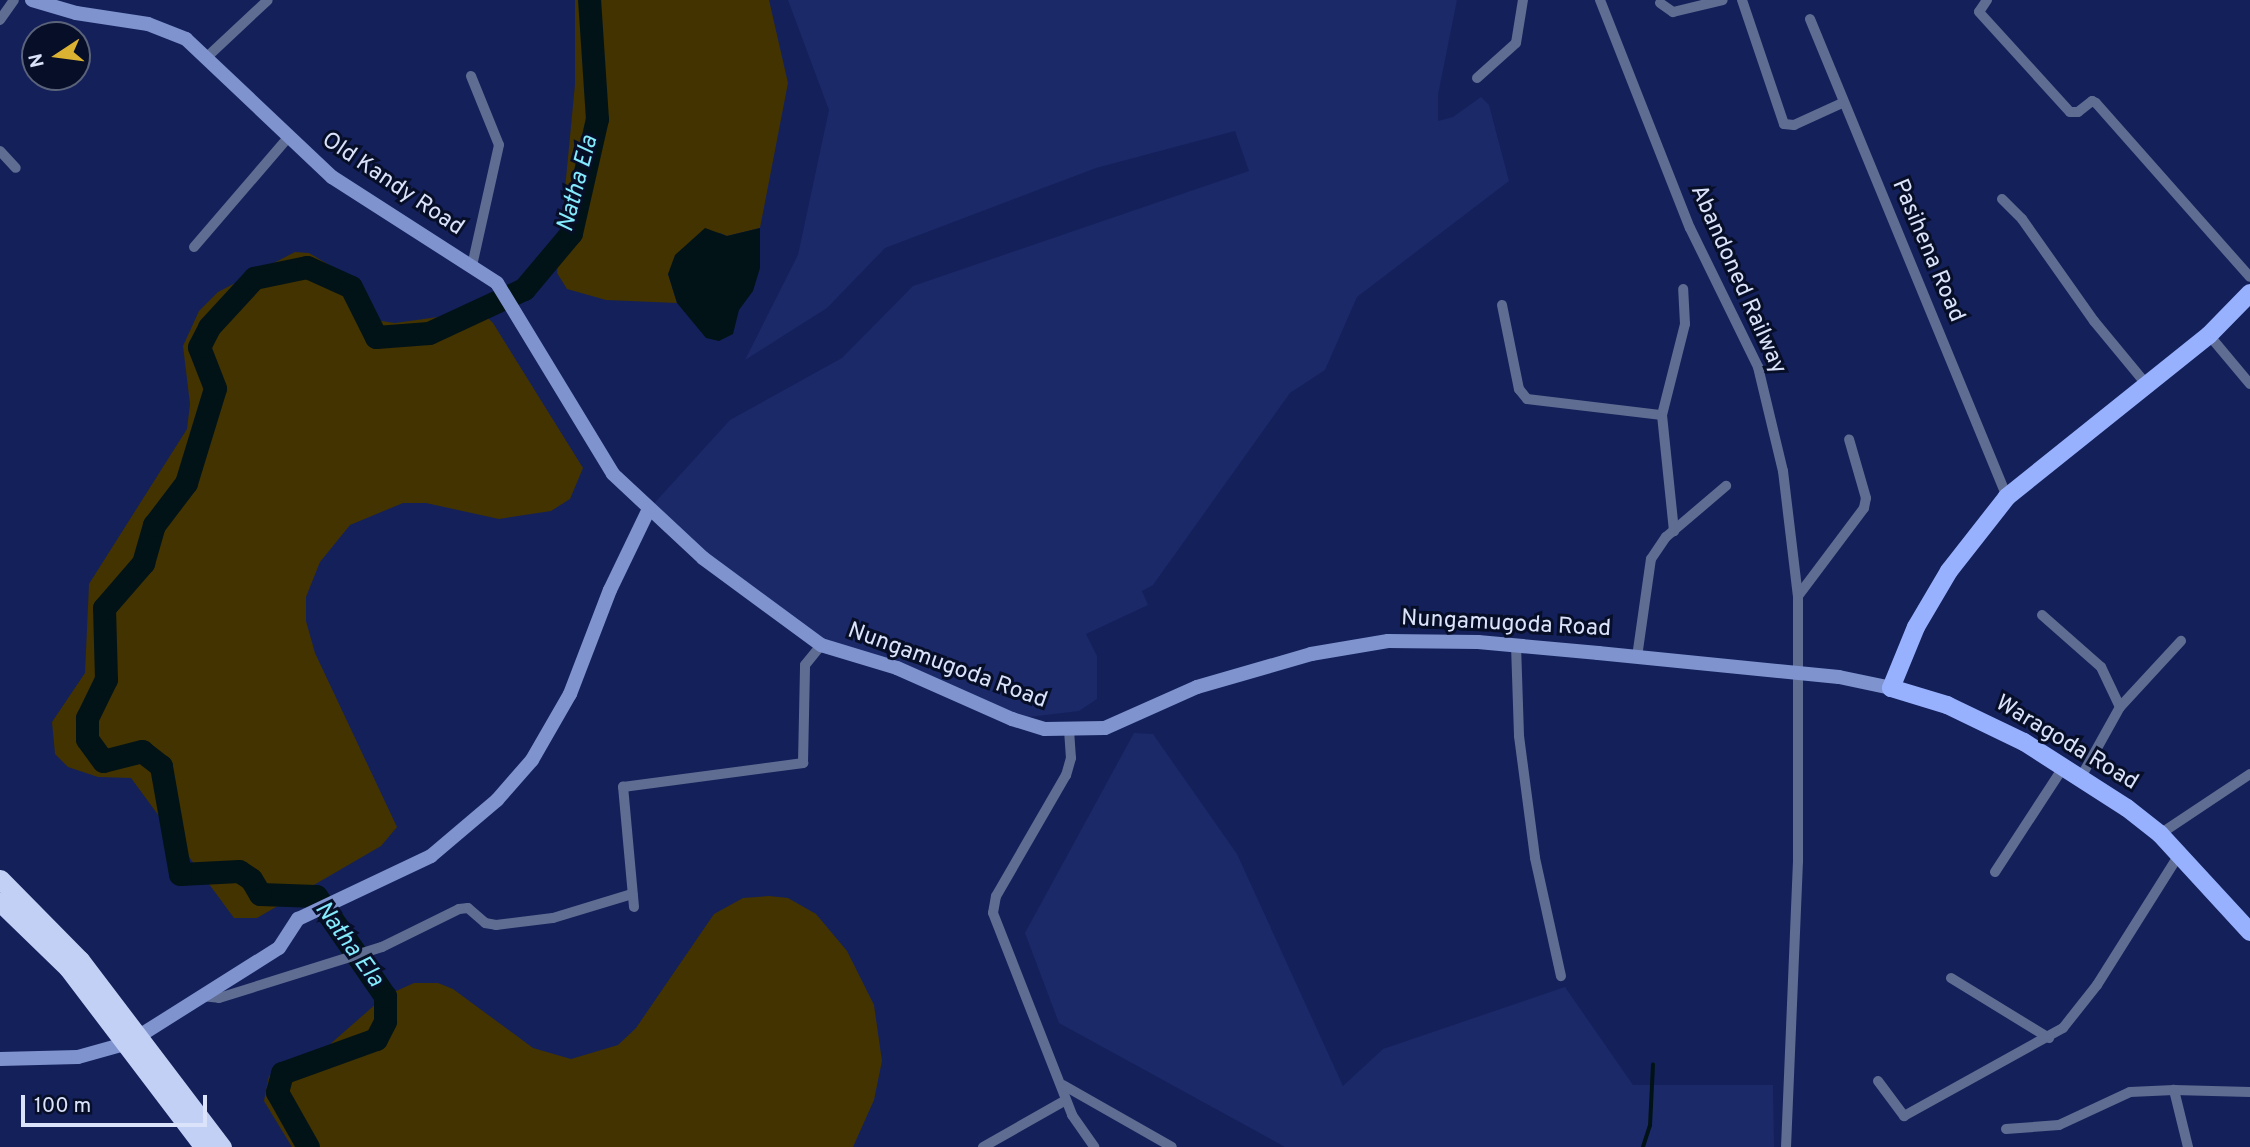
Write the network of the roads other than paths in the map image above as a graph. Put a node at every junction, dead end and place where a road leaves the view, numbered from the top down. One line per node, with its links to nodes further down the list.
1 (15, 0): 11 (street)
2 (32, 0): 12 (street, Old Kandy Road)
3 (268, 0): 12 (street)
4 (1522, 0): 14 (street)
5 (1600, 0): 35 (street, Abandoned Railway)
6 (1723, 0): 9 (street)
7 (1742, 0): 15 (street)
8 (1987, 0): 22 (street)
9 (1660, 3)
10 (1810, 19): 15 (street, Pasihena Road)
11 (0, 20)
12 (207, 57): 16 (street, Old Kandy Road)
13 (471, 76): 21 (street)
14 (1477, 78)
15 (1842, 103): 32 (street, Pasihena Road)
16 (287, 139): 20 (street); 21 (street, Old Kandy Road)
17 (0, 151): 18 (street)
18 (16, 168)
19 (2002, 199): 28 (street)
20 (194, 247)
21 (472, 266): 33 (street, Old Kandy Road)
22 (2250, 278)
23 (1683, 289): 29 (street)
24 (2250, 293): 26 (main road)
25 (1502, 305): 29 (street)
26 (2209, 335): 27 (street); 28 (main road)
27 (2250, 384)
28 (2147, 385): 32 (main road)
29 (1662, 415): 34 (street)
30 (1849, 439): 35 (street)
31 (1727, 486): 34 (street)
32 (2007, 497): 42 (main road)
33 (649, 509): 38 (street, Nungamugoda Road); 58 (street)
34 (1674, 531): 40 (street)
35 (1798, 596): 41 (street, Abandoned Railway)
36 (2042, 615): 43 (street)
37 (2180, 641): 43 (street)
38 (821, 645): 44 (street, Nungamugoda Road); 52 (street)
39 (1516, 645): 40 (street, Nungamugoda Road); 44 (street, Nungamugoda Road); 56 (street)
40 (1637, 657): 41 (street, Nungamugoda Road)
41 (1796, 672): 42 (street, Nungamugoda Road); 73 (street, Abandoned Railway)
42 (1891, 688): 45 (main road, Waragoda Road)
43 (2120, 707): 47 (street)
44 (1069, 730): 63 (street)
45 (2064, 766): 47 (main road, Waragoda Road); 50 (street)
46 (2250, 774): 48 (street)
47 (2081, 777): 48 (main road, Waragoda Road)
48 (2160, 834): 49 (main road, Waragoda Road)
49 (2179, 855): 55 (main road, Waragoda Road); 59 (street)
50 (1995, 872)
51 (0, 879): 60 (highway)
52 (632, 894): 54 (street); 58 (street)
53 (0, 902): 60 (highway)
54 (634, 907)
55 (2246, 921)
56 (1561, 976)
57 (1951, 978): 59 (street)
58 (199, 995): 60 (street)
59 (2049, 1038): 62 (street)
60 (134, 1039): 61 (street); 69 (highway); 70 (highway)
61 (0, 1059)
62 (1878, 1081)
63 (1063, 1085): 66 (street); 72 (street)
64 (2174, 1090): 65 (street); 67 (street); 74 (street)
65 (2250, 1092)
66 (1066, 1100): 68 (street); 71 (street)
67 (2006, 1129)
68 (986, 1146)
69 (204, 1147)
70 (222, 1147)
71 (1094, 1147)
72 (1172, 1147)
73 (1786, 1147)
74 (2188, 1147)

